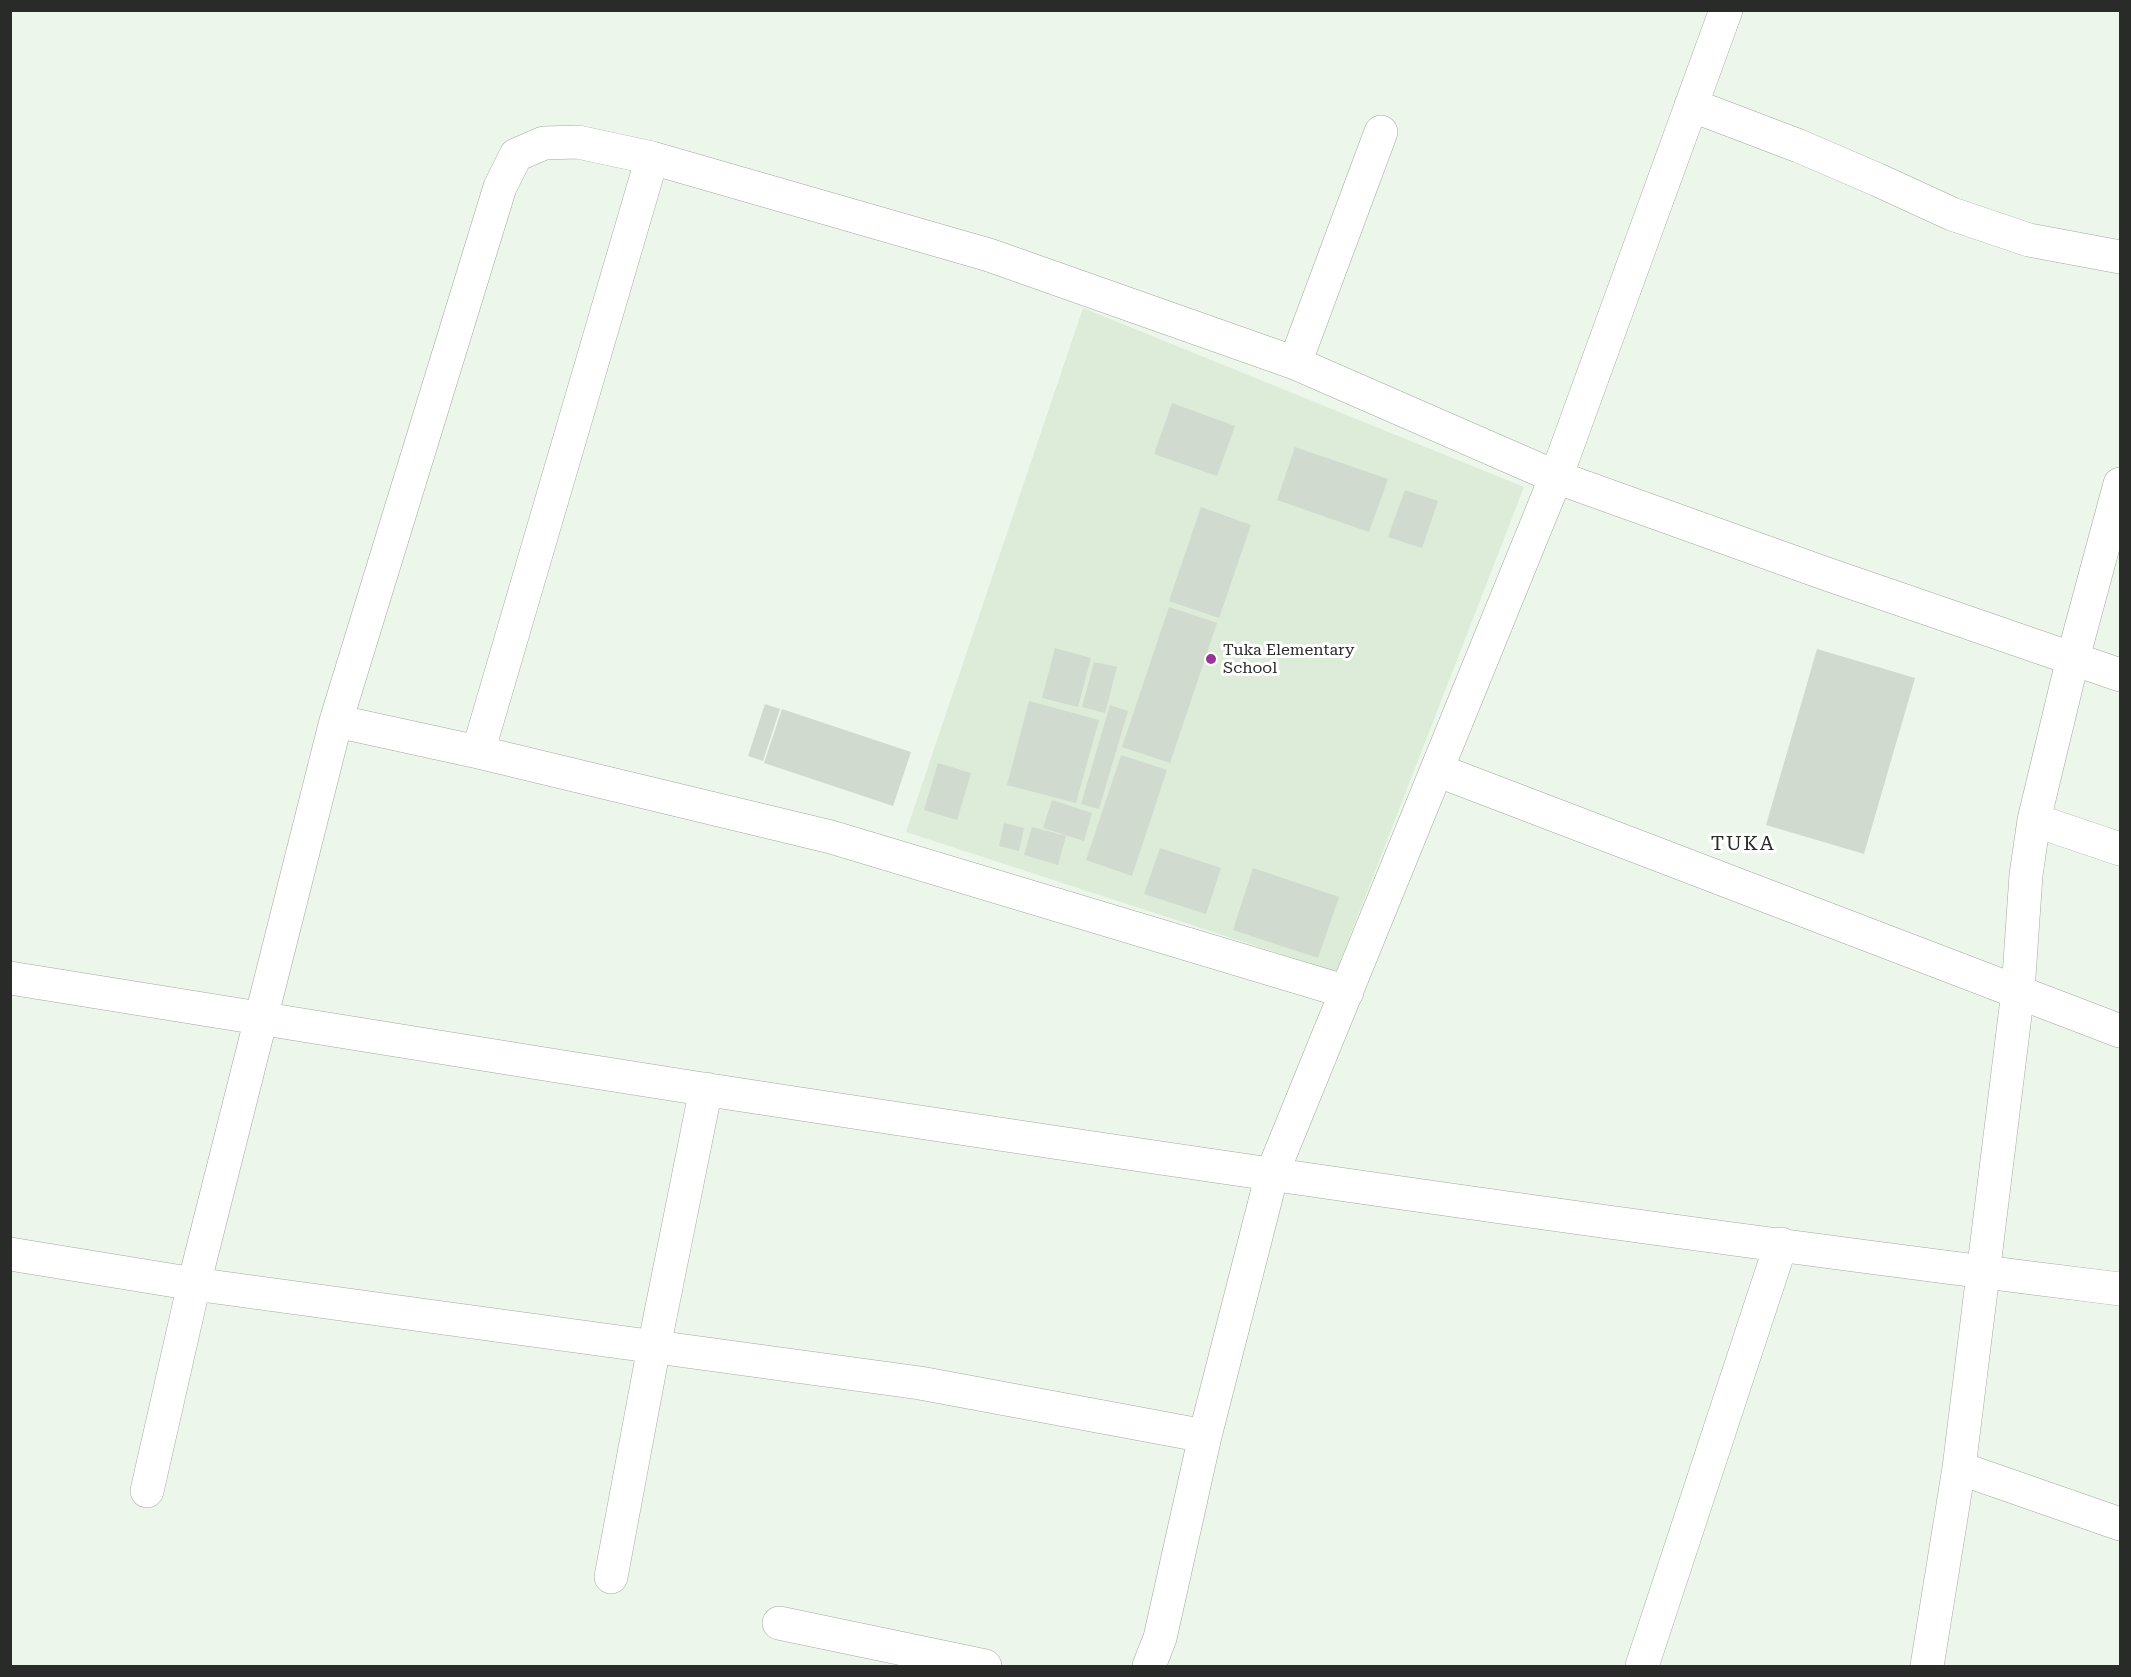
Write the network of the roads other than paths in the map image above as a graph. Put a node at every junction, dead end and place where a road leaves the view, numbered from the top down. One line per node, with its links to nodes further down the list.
1 (1726, 10): 2 (street)
2 (1691, 105): 5 (street); 7 (street)
3 (1381, 132): 6 (street)
4 (652, 158): 6 (street); 11 (street); 12 (street)
5 (2121, 257)
6 (1295, 363): 7 (street)
7 (1556, 477): 9 (street); 13 (street)
8 (2121, 484): 9 (street)
9 (2073, 658): 10 (street); 14 (street)
10 (2121, 675)
11 (336, 721): 12 (street); 19 (street)
12 (478, 752): 18 (street)
13 (1437, 770): 17 (street); 18 (street)
14 (2034, 820): 15 (street); 17 (street)
15 (2121, 849)
16 (10, 978): 19 (street)
17 (2018, 991): 20 (street); 25 (street)
18 (1347, 992): 22 (street)
19 (263, 1017): 21 (street); 26 (street)
20 (2121, 1031)
21 (706, 1089): 22 (street); 28 (street)
22 (1272, 1174): 23 (street); 29 (street)
23 (1781, 1244): 25 (street); 37 (street)
24 (10, 1254): 26 (street)
25 (1983, 1272): 27 (street); 30 (street)
26 (194, 1284): 28 (street); 31 (street)
27 (2121, 1289)
28 (654, 1347): 29 (street); 33 (street)
29 (1205, 1436): 36 (street)
30 (1959, 1468): 32 (street); 38 (street)
31 (147, 1491)
32 (2121, 1524)
33 (611, 1576)
34 (779, 1623): 35 (street)
35 (985, 1666)
36 (1149, 1666)
37 (1642, 1666)
38 (1927, 1666)

